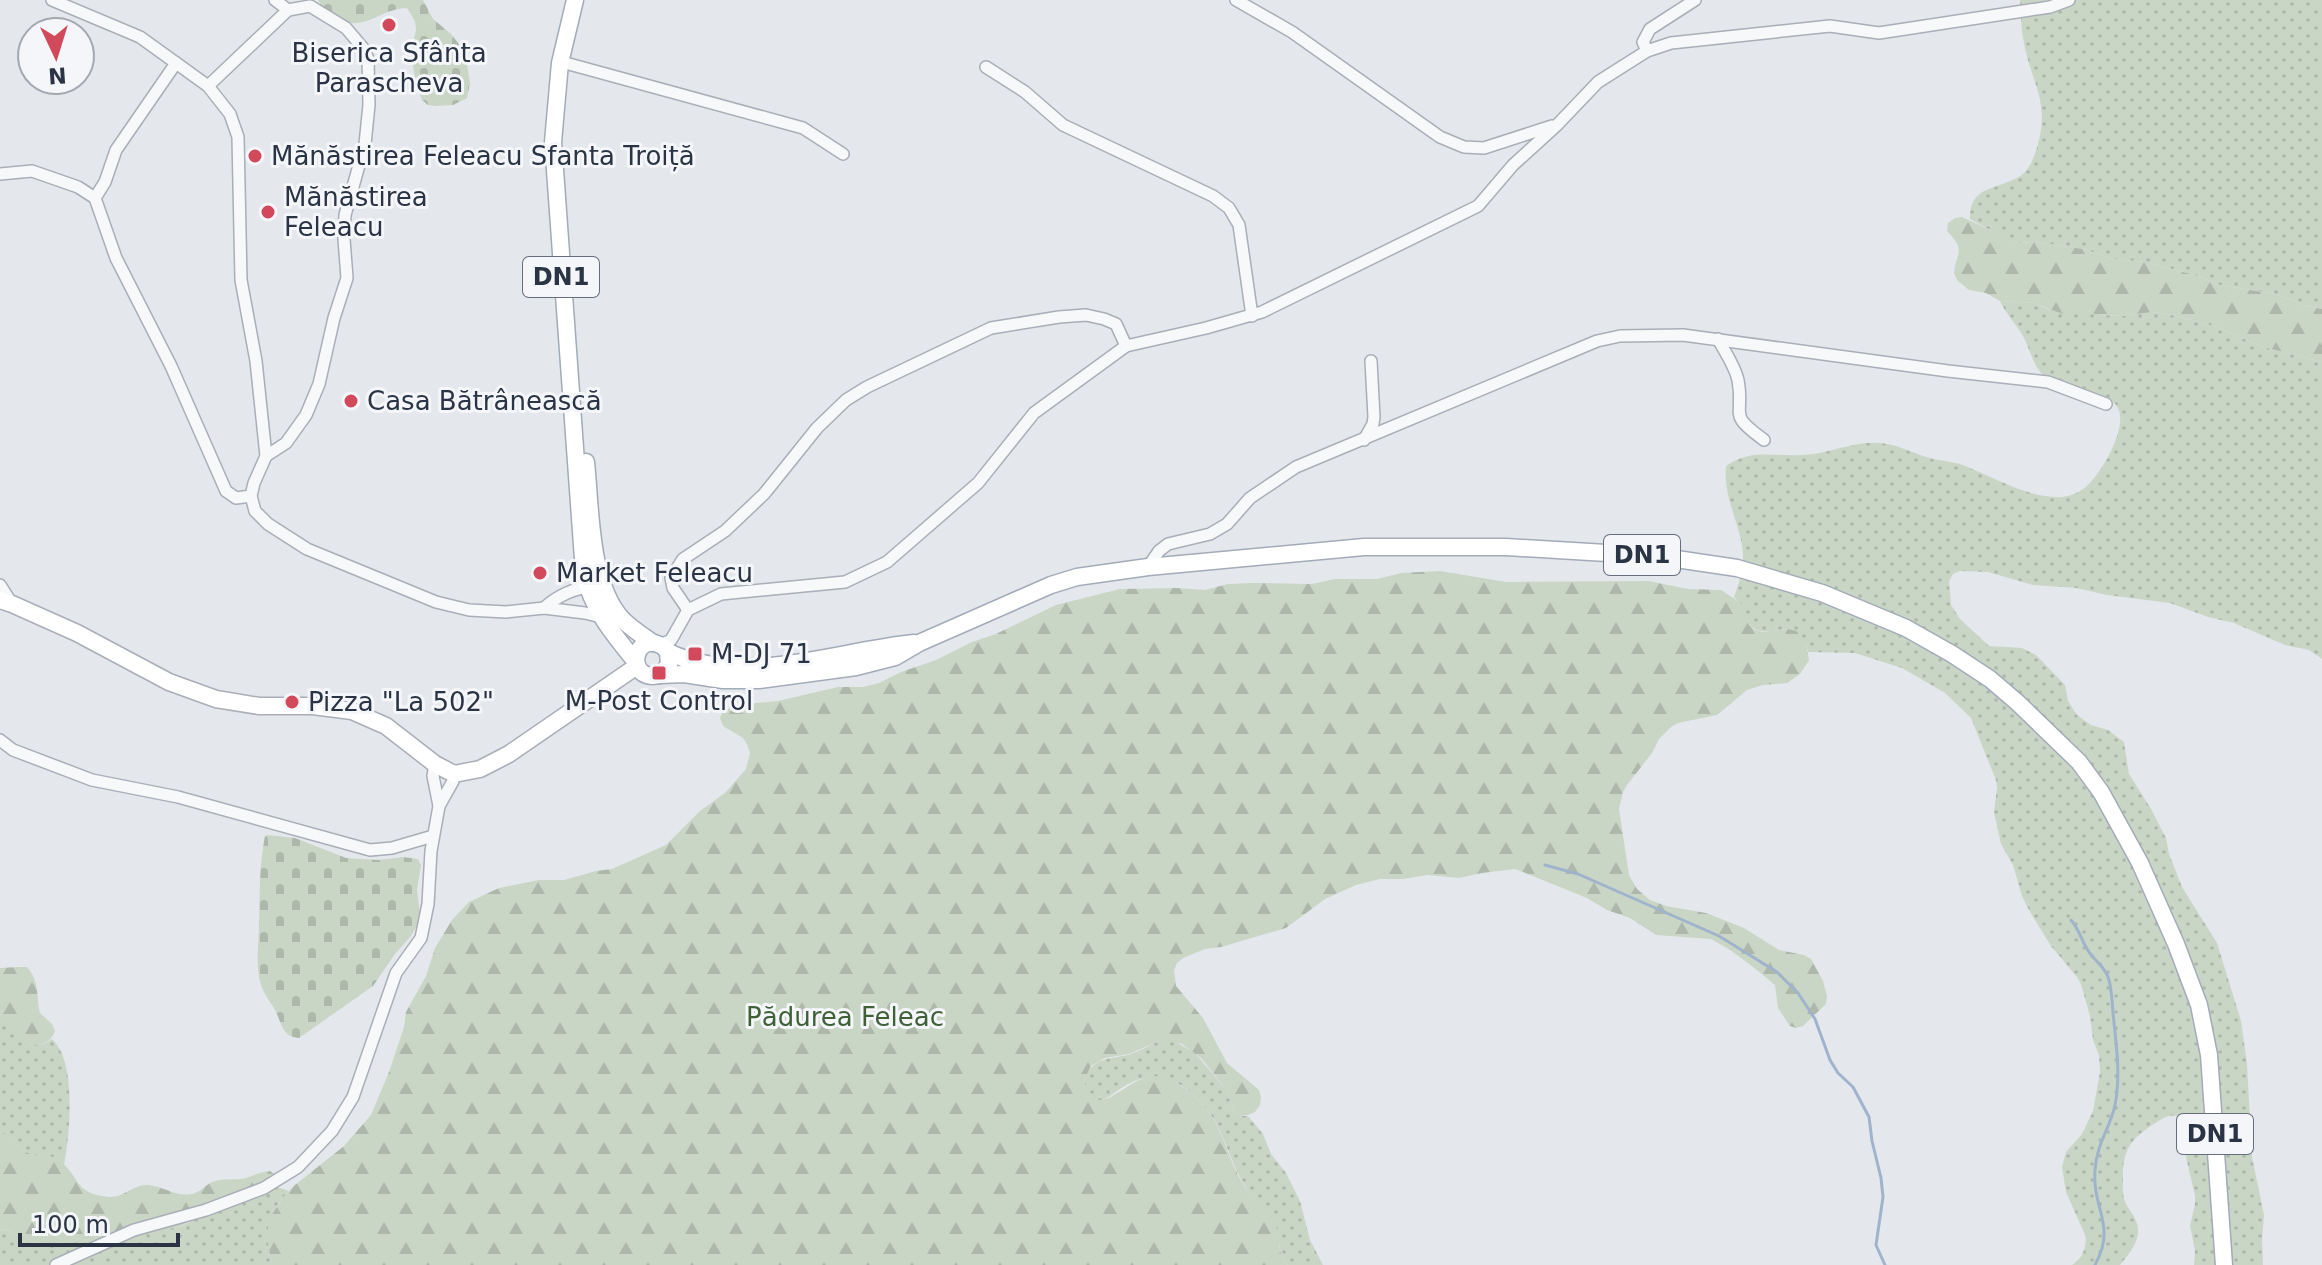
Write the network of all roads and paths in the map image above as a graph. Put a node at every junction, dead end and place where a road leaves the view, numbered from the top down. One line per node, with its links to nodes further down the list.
1 (52, 0): 11 (street)
2 (275, 0): 9 (street)
3 (575, 0): 30 (main road, DN1)
4 (585, 0): 12 (main road, DN1)
5 (1236, 0): 15 (street)
6 (1695, 0): 10 (street)
7 (2069, 0): 8 (street)
8 (2049, 4): 10 (street)
9 (288, 10): 14 (street); 26 (street)
10 (1647, 51): 15 (street)
11 (176, 63): 14 (street); 18 (street)
12 (569, 64): 16 (street); 31 (main road, DN1)
13 (986, 67): 19 (street)
14 (208, 86): 26 (street)
15 (1557, 125): 19 (street)
16 (843, 154)
17 (0, 174): 18 (street)
18 (95, 198): 27 (street)
19 (1252, 316): 21 (street)
20 (1718, 339): 23 (street); 24 (street); 25 (street)
21 (1126, 346): 34 (street); 34 (street)
22 (1371, 361): 24 (street)
23 (2106, 404)
24 (1363, 440): 28 (street)
25 (1764, 440)
26 (266, 456): 27 (street)
27 (251, 496): 33 (street)
28 (1148, 567): 36 (main road, DN1); 46 (main road, DN1)
29 (0, 585): 32 (street)
30 (587, 587): 31 (street); 33 (street); 35 (main road, DN1)
31 (607, 594): 37 (main road, DN1)
32 (6, 602): 41 (main road)
33 (544, 608): 35 (street)
34 (688, 610): 37 (street)
35 (601, 617): 38 (main road, DN1)
36 (919, 643): 37 (main road, DN1); 39 (main road, DN1)
37 (660, 646): 38 (main road); 39 (main road)
38 (636, 664): 39 (main road, DN1); 42 (main road)
39 (660, 675)
40 (0, 740): 44 (street)
41 (435, 764): 42 (main road); 43 (street)
42 (454, 774): 43 (street)
43 (439, 806): 44 (street)
44 (433, 836): 45 (street)
45 (56, 1265)
46 (2224, 1265)

